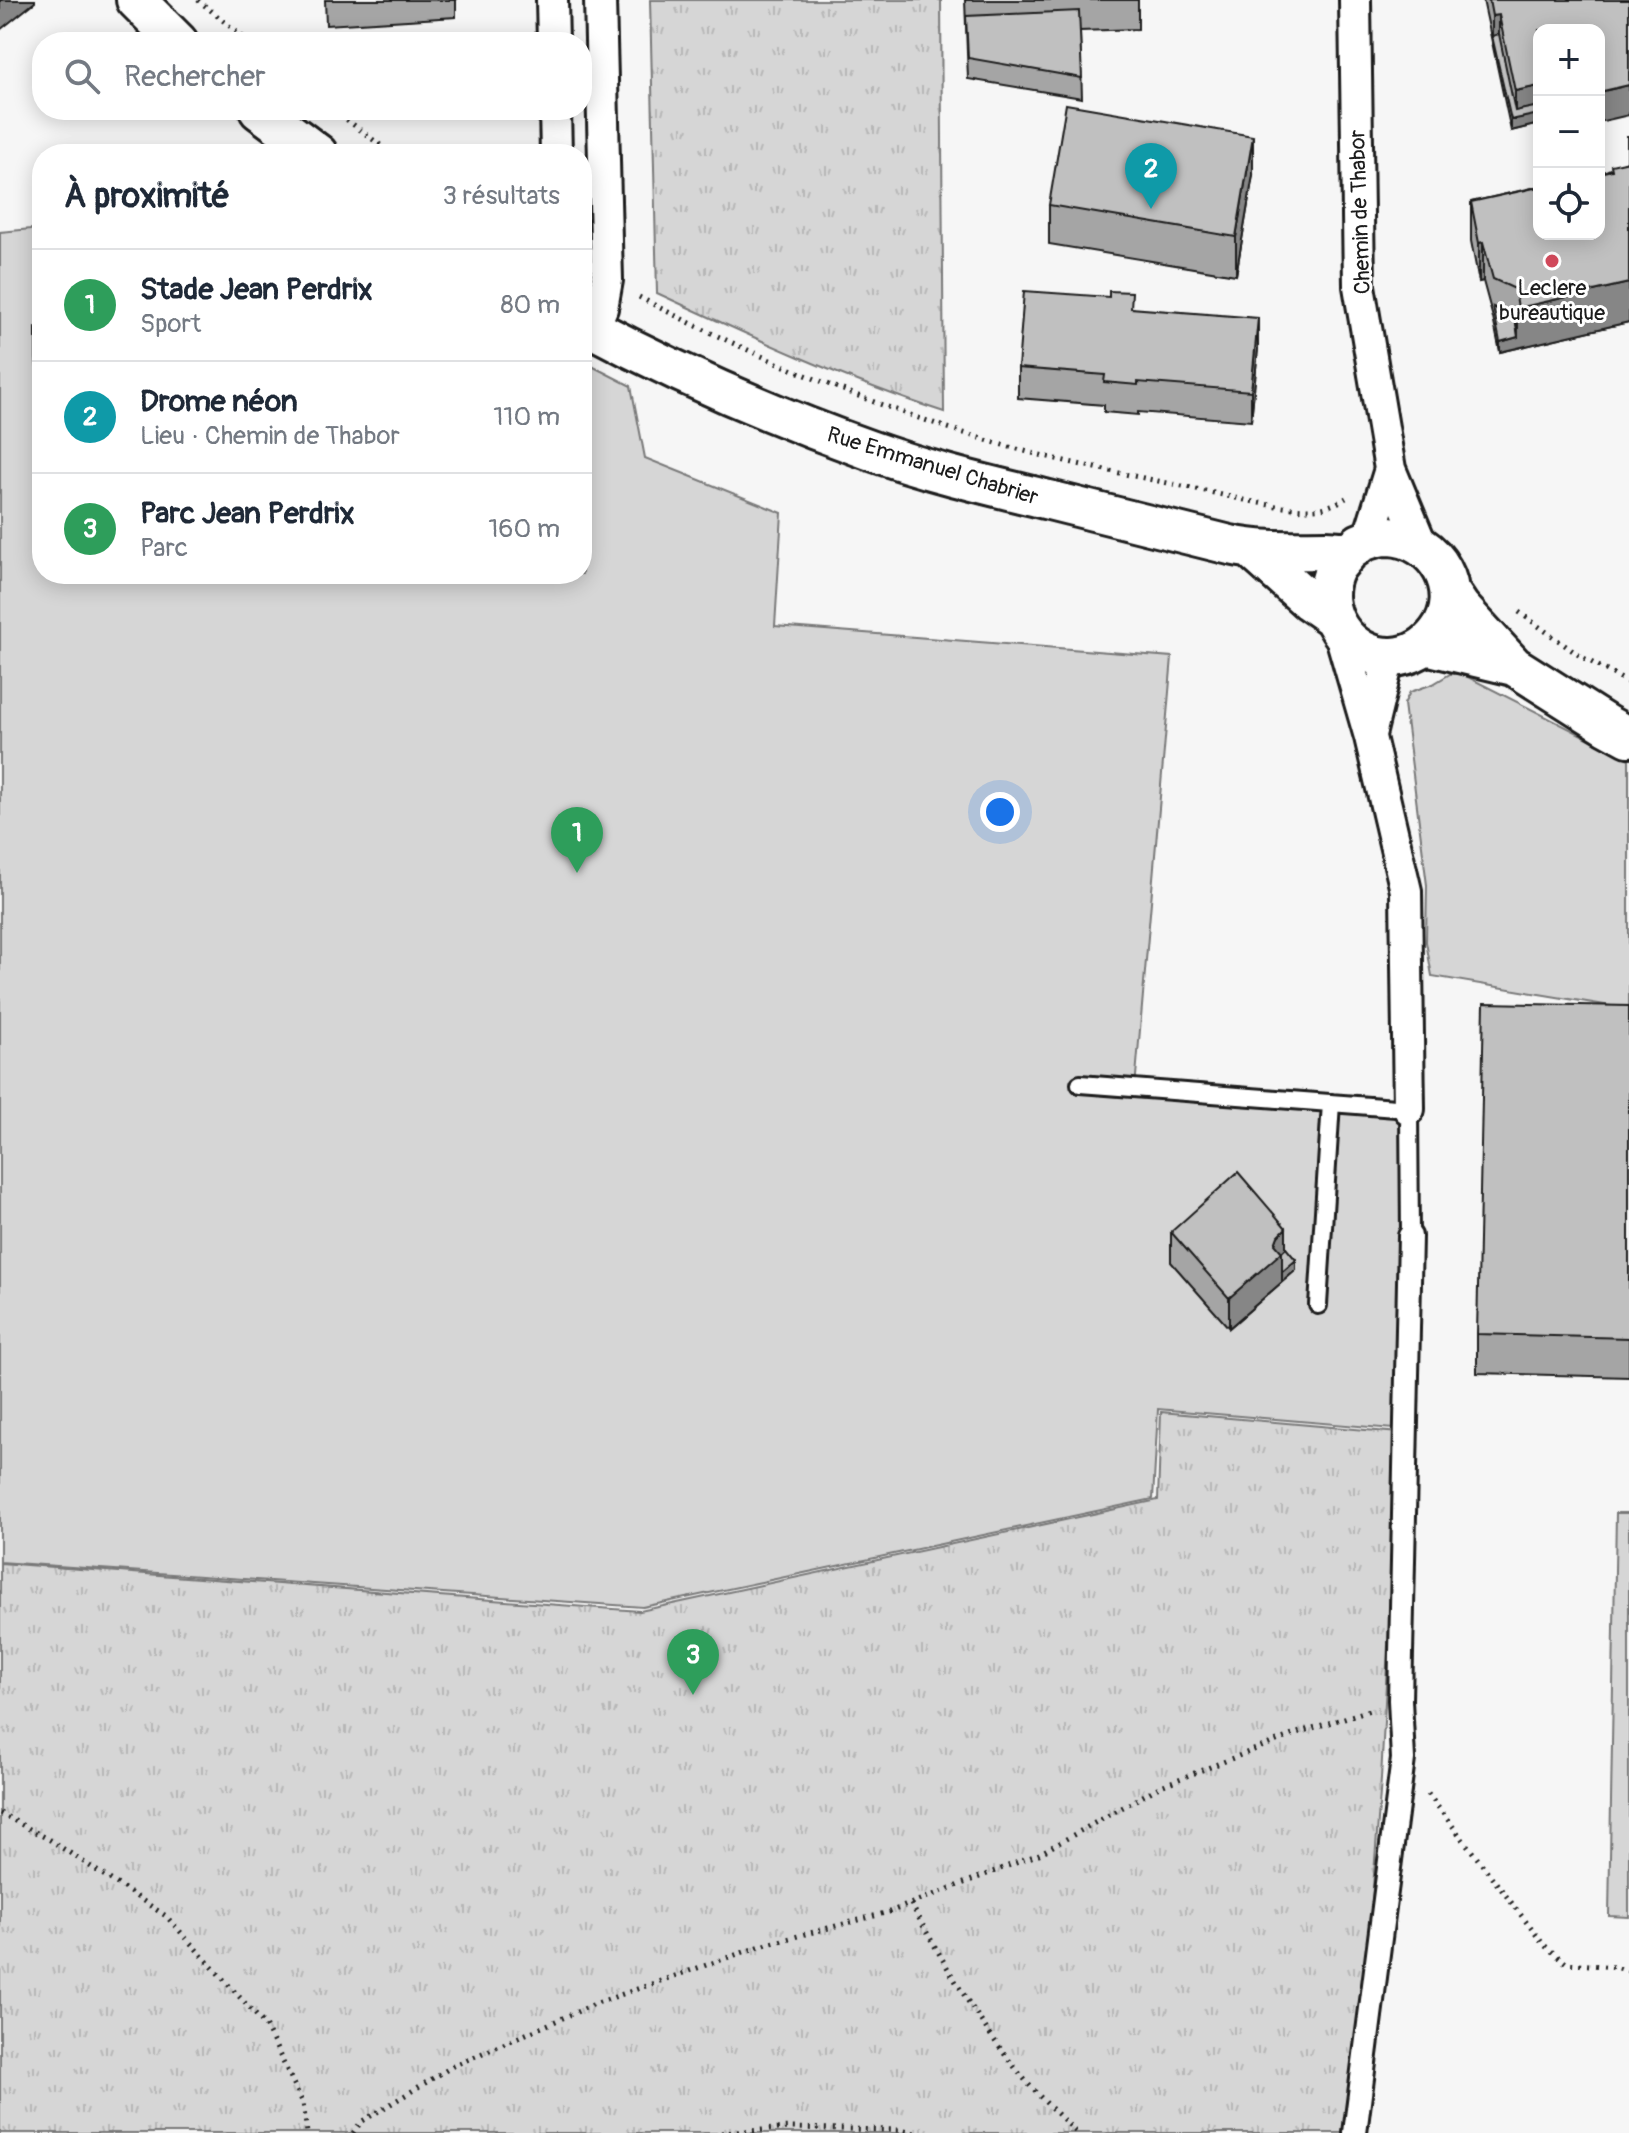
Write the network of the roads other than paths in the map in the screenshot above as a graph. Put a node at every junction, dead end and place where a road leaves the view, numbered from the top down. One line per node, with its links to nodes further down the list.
1 (136, 0): 5 (street)
2 (552, 0): 6 (street)
3 (600, 0): 11 (street)
4 (1355, 0): 13 (street, Chemin de Thabor)
5 (168, 32)
6 (553, 32)
7 (272, 120): 9 (street)
8 (555, 120): 10 (street)
9 (305, 144)
10 (556, 144)
11 (592, 321)
12 (592, 328): 16 (street, Rue Emmanuel Chabrier)
13 (1390, 469): 14 (street, Chemin de Thabor); 15 (street, Chemin de Thabor)
14 (1359, 545): 15 (street, Rue Emmanuel Chabrier); 16 (street, Rue Emmanuel Chabrier); 18 (street)
15 (1422, 546): 17 (street)
16 (1252, 550): 18 (street, Rue Emmanuel Chabrier)
17 (1450, 592): 19 (street); 21 (street)
18 (1336, 625): 20 (street, Rue Emmanuel Chabrier); 22 (street)
19 (1426, 645): 20 (street); 21 (street)
20 (1389, 657): 22 (street)
21 (1514, 666): 23 (street)
22 (1370, 737): 26 (street)
23 (1629, 737)
24 (1080, 1084): 25 (lane)
25 (1331, 1103): 26 (lane); 28 (lane)
26 (1409, 1109): 27 (lane)
27 (1410, 1236): 29 (street)
28 (1318, 1305)
29 (1355, 2133)

